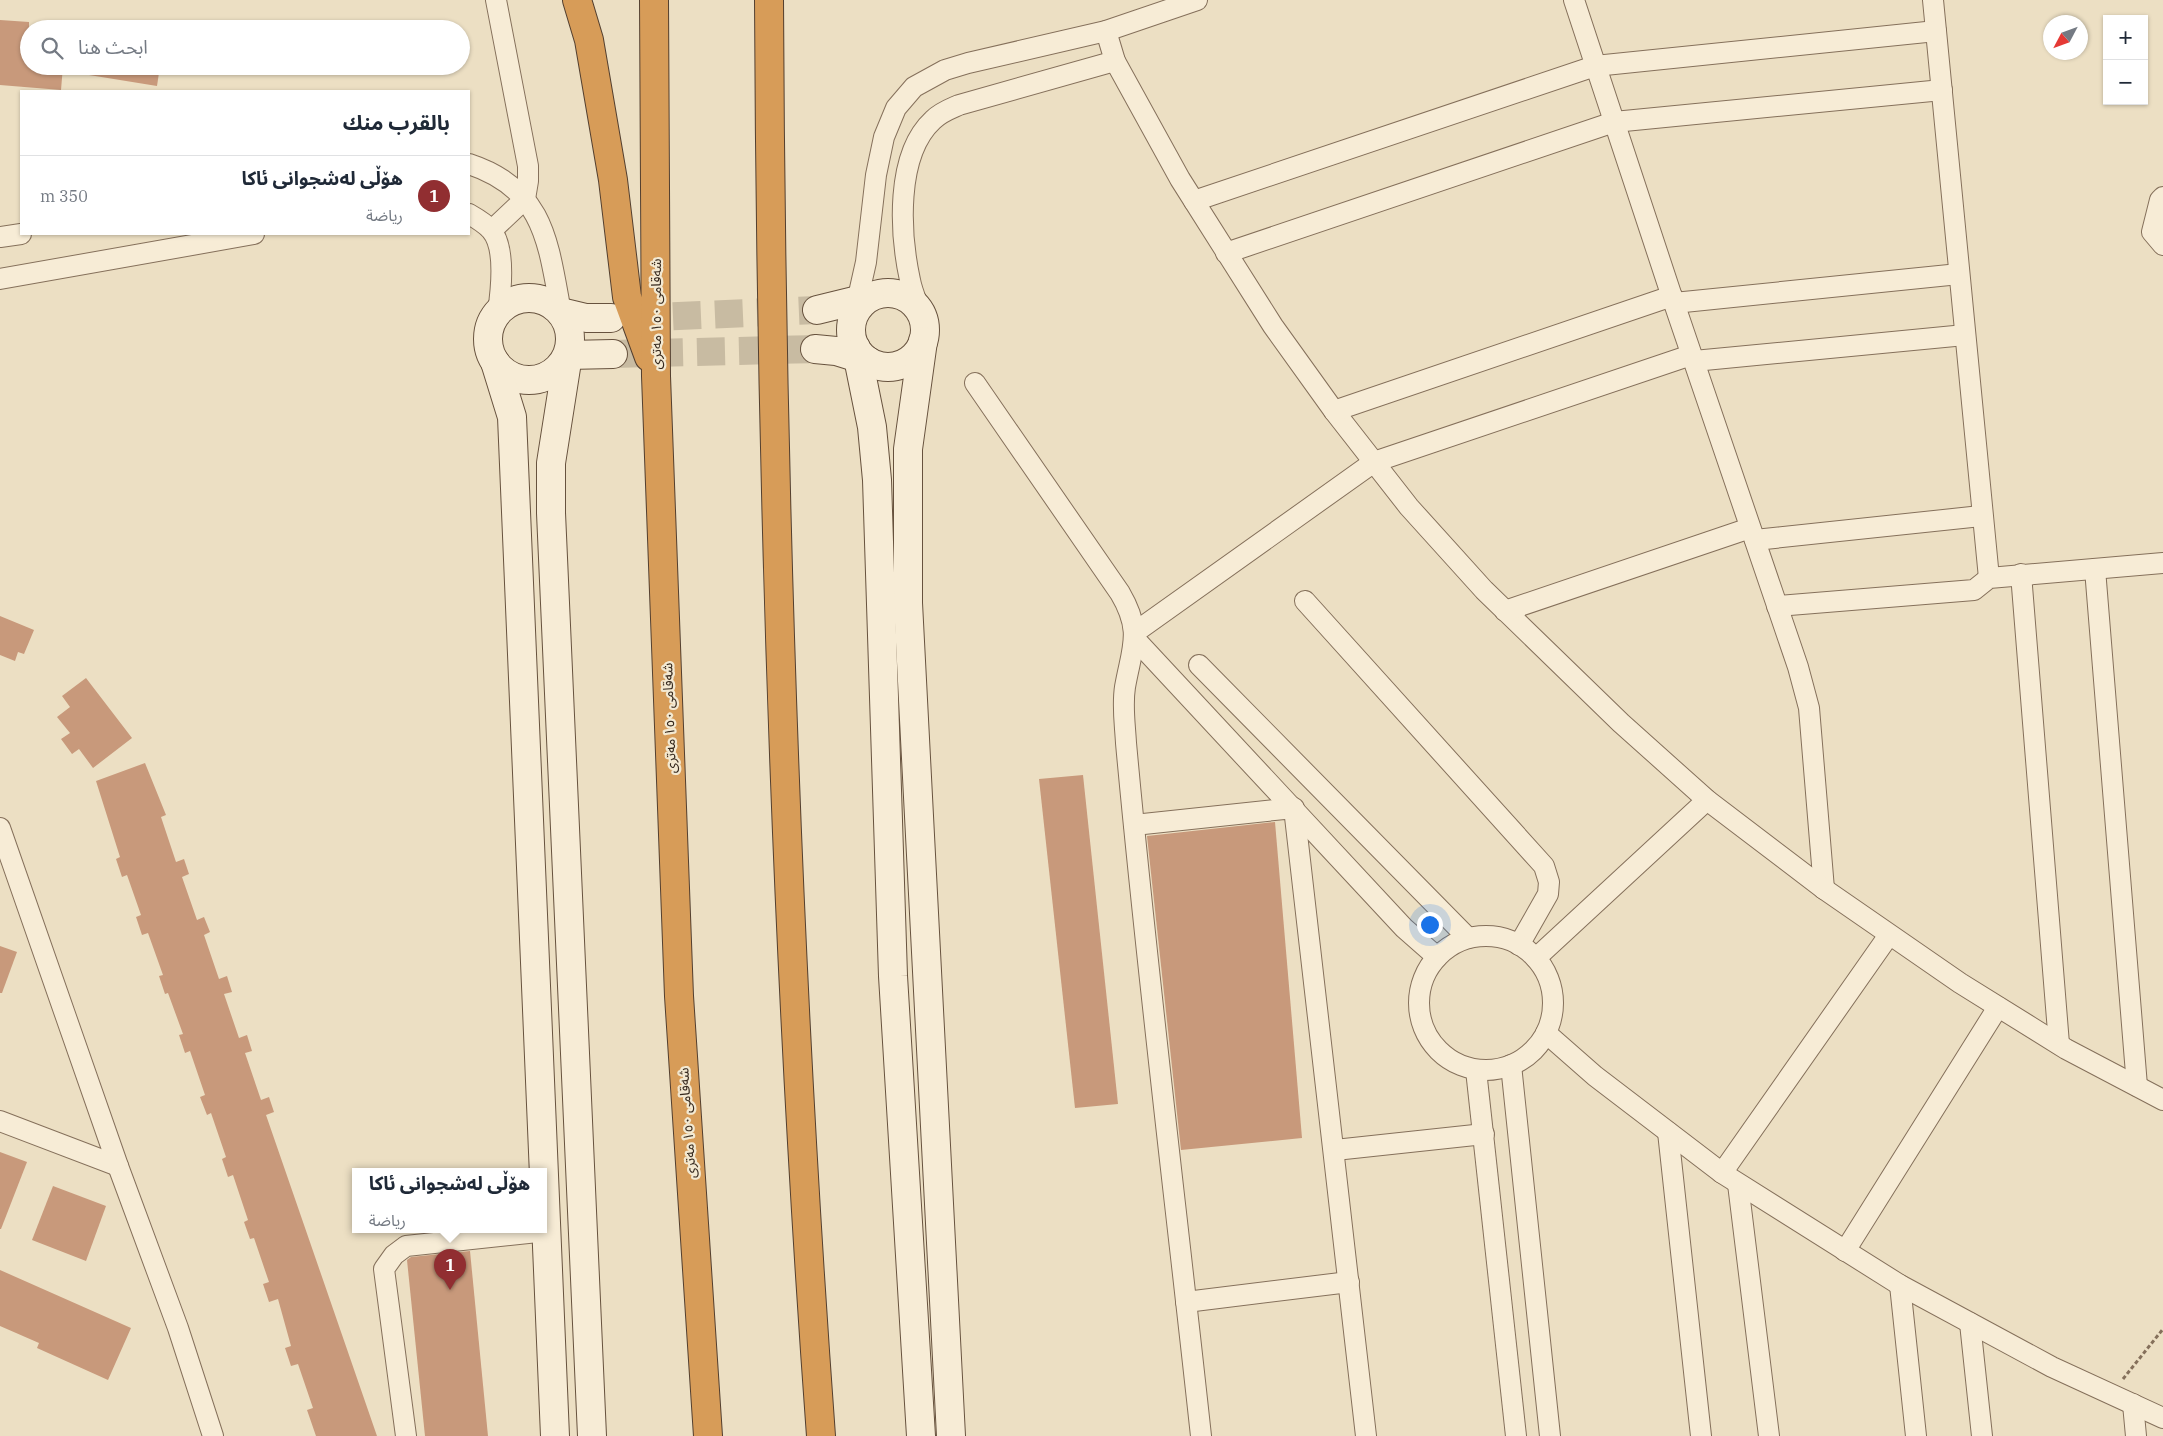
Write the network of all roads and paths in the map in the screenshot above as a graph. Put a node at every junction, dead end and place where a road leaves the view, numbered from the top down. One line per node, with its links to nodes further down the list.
1 (496, 0): 16 (street)
2 (577, 0): 41 (highway)
3 (654, 0): 41 (highway, شەقامی ١٥٠ مەتری)
4 (769, 0): 96 (highway)
5 (1197, 0): 8 (street)
6 (1574, 0): 11 (street)
7 (1933, 0): 9 (street)
8 (1106, 31): 10 (street); 28 (street)
9 (1936, 31): 11 (street); 12 (street)
10 (1115, 61): 17 (street); 33 (street)
11 (1595, 66): 13 (street); 17 (street)
12 (1942, 90): 13 (street); 25 (street)
13 (1614, 122): 24 (street); 27 (street)
14 (470, 164): 16 (street)
15 (2163, 197): 23 (street)
16 (525, 199): 19 (street); 31 (street)
17 (1194, 201): 24 (street)
18 (470, 215): 19 (street)
19 (492, 230): 30 (street)
20 (20, 234): 22 (street)
21 (248, 235): 26 (street)
22 (0, 238)
23 (2163, 245)
24 (1226, 253): 43 (street)
25 (1959, 274): 27 (street); 34 (street)
26 (0, 278)
27 (1673, 299): 39 (street); 43 (street)
28 (860, 304): 29 (street); 33 (street); 38 (street)
29 (817, 310)
30 (498, 312): 31 (street); 40 (street)
31 (561, 312): 32 (street); 37 (street)
32 (611, 318)
33 (923, 329): 38 (street); 98 (street)
34 (1965, 335): 39 (street); 45 (street)
35 (815, 349): 38 (street)
36 (613, 354): 37 (street)
37 (568, 355): 40 (street); 94 (street)
38 (861, 355): 97 (street)
39 (1693, 358): 44 (street); 46 (street)
40 (495, 362): 78 (street)
41 (656, 376): 95 (highway, شەقامی ١٥٠ مەتری)
42 (975, 382): 54 (street)
43 (1334, 411): 44 (street)
44 (1374, 462): 53 (street); 54 (street)
45 (1981, 516): 46 (street); 50 (street)
46 (1752, 534): 52 (street); 53 (street)
47 (2163, 564): 48 (street)
48 (2096, 569): 49 (street); 71 (street)
49 (2021, 574): 50 (street); 68 (street)
50 (1988, 578): 52 (street)
51 (1305, 601): 63 (street)
52 (1777, 606): 60 (street)
53 (1505, 611): 56 (street)
54 (1135, 636): 57 (street); 58 (street)
55 (1199, 665): 62 (street)
56 (1707, 800): 60 (street); 65 (street)
57 (1294, 808): 58 (street); 64 (street); 76 (street)
58 (1134, 825): 85 (street)
59 (0, 828): 77 (street)
60 (1824, 889): 61 (street)
61 (1888, 935): 66 (street); 79 (street)
62 (1468, 938): 63 (street); 64 (street)
63 (1519, 945): 65 (street)
64 (1437, 957): 70 (street)
65 (1536, 958): 67 (street)
66 (1998, 1007): 68 (street); 82 (street)
67 (1546, 1033): 69 (street); 74 (street)
68 (2059, 1044): 71 (street)
69 (1511, 1066): 70 (street); 102 (street)
70 (1476, 1070): 75 (street)
71 (2136, 1086): 72 (street)
72 (2163, 1100)
73 (0, 1121): 77 (street)
74 (1668, 1132): 79 (street); 103 (street)
75 (1484, 1134): 76 (street); 101 (street)
76 (1335, 1150): 83 (street)
77 (118, 1166): 91 (street)
78 (543, 1168)
79 (1730, 1179): 82 (street); 104 (street)
80 (527, 1233): 92 (street)
81 (546, 1233): 93 (street)
82 (1845, 1251): 84 (street)
83 (1349, 1282): 85 (street); 100 (street)
84 (1900, 1286): 86 (street); 105 (street)
85 (1186, 1302): 99 (street)
86 (1970, 1323): 88 (street); 106 (street)
87 (2163, 1328): 88 (path)
88 (2111, 1394): 89 (street)
89 (2133, 1404): 90 (street); 107 (street)
90 (2163, 1418)
91 (213, 1436)
92 (406, 1436)
93 (555, 1436)
94 (592, 1436)
95 (708, 1436)
96 (821, 1436)
97 (921, 1436)
98 (952, 1436)
99 (1201, 1436)
100 (1366, 1436)
101 (1516, 1436)
102 (1550, 1436)
103 (1701, 1436)
104 (1768, 1436)
105 (1916, 1436)
106 (1982, 1436)
107 (2136, 1436)

